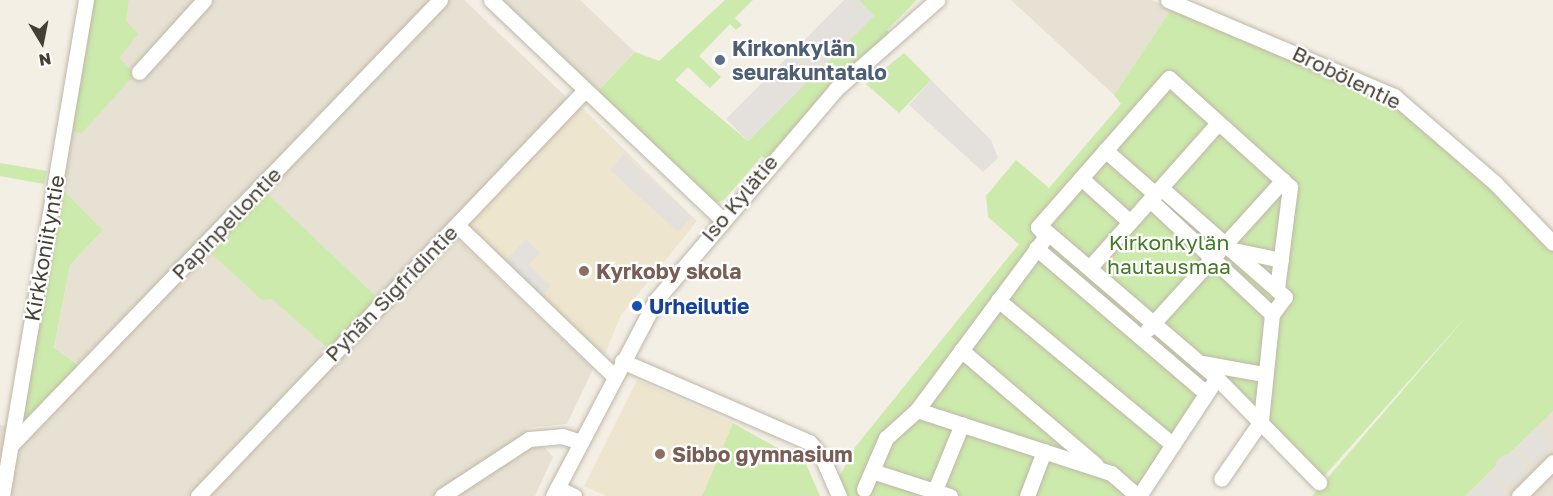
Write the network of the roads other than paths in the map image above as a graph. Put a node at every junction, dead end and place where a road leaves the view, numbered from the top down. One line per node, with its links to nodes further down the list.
1 (86, 0): 40 (street, Kirkkoniityntie)
2 (204, 0): 7 (street)
3 (440, 0): 40 (street, Papinpellontie)
4 (491, 0): 8 (street)
5 (937, 0): 14 (street, Iso Kylätie)
6 (1168, 0): 18 (street, Brobölentie)
7 (139, 72)
8 (585, 90): 14 (street); 16 (street, Pyhän Sigfridintie)
9 (1218, 123): 10 (street); 12 (street); 13 (street)
10 (1105, 150): 11 (street); 13 (street)
11 (1081, 178): 15 (street); 17 (street)
12 (1283, 180): 19 (street); 22 (street)
13 (1155, 194): 15 (street); 19 (street); 21 (street)
14 (722, 219): 30 (street, Iso Kylätie)
15 (1130, 222): 23 (street)
16 (457, 225): 32 (street); 52 (street, Pyhän Sigfridintie)
17 (1038, 227): 20 (street); 23 (street)
18 (1553, 243)
19 (1228, 247): 21 (street); 22 (street); 24 (street)
20 (1036, 248): 25 (street); 28 (street)
21 (1213, 257): 26 (street); 27 (street)
22 (1281, 260): 24 (street)
23 (1091, 266): 27 (street)
24 (1277, 289): 26 (street)
25 (998, 300): 29 (street); 41 (street)
26 (1272, 314): 33 (street)
27 (1153, 323): 28 (street); 31 (street)
28 (1142, 337): 35 (street)
29 (961, 350): 36 (street); 44 (street)
30 (622, 361): 32 (street, Iso Kylätie); 55 (street)
31 (1200, 363): 33 (street); 34 (street)
32 (609, 372): 39 (street, Iso Kylätie)
33 (1264, 374): 37 (street)
34 (1217, 378): 35 (street); 37 (street)
35 (1206, 393): 41 (street)
36 (917, 410): 38 (street); 45 (street)
37 (1261, 421): 46 (street); 47 (street)
38 (962, 424): 42 (street); 49 (street)
39 (580, 442): 50 (street, Iso Kylätie); 53 (street)
40 (11, 445): 51 (street, Kirkkoniityntie)
41 (1173, 445): 58 (street)
42 (1044, 451): 44 (street); 57 (street)
43 (1553, 462): 59 (street)
44 (1101, 469): 58 (street)
45 (872, 471): 48 (street); 49 (street)
46 (1221, 479)
47 (1319, 482)
48 (864, 489)
49 (935, 490): 56 (street)
50 (555, 492): 54 (street)
51 (2, 496)
52 (198, 496)
53 (442, 496)
54 (574, 496)
55 (839, 496)
56 (950, 496)
57 (1027, 496)
58 (1138, 496)
59 (1519, 496)

